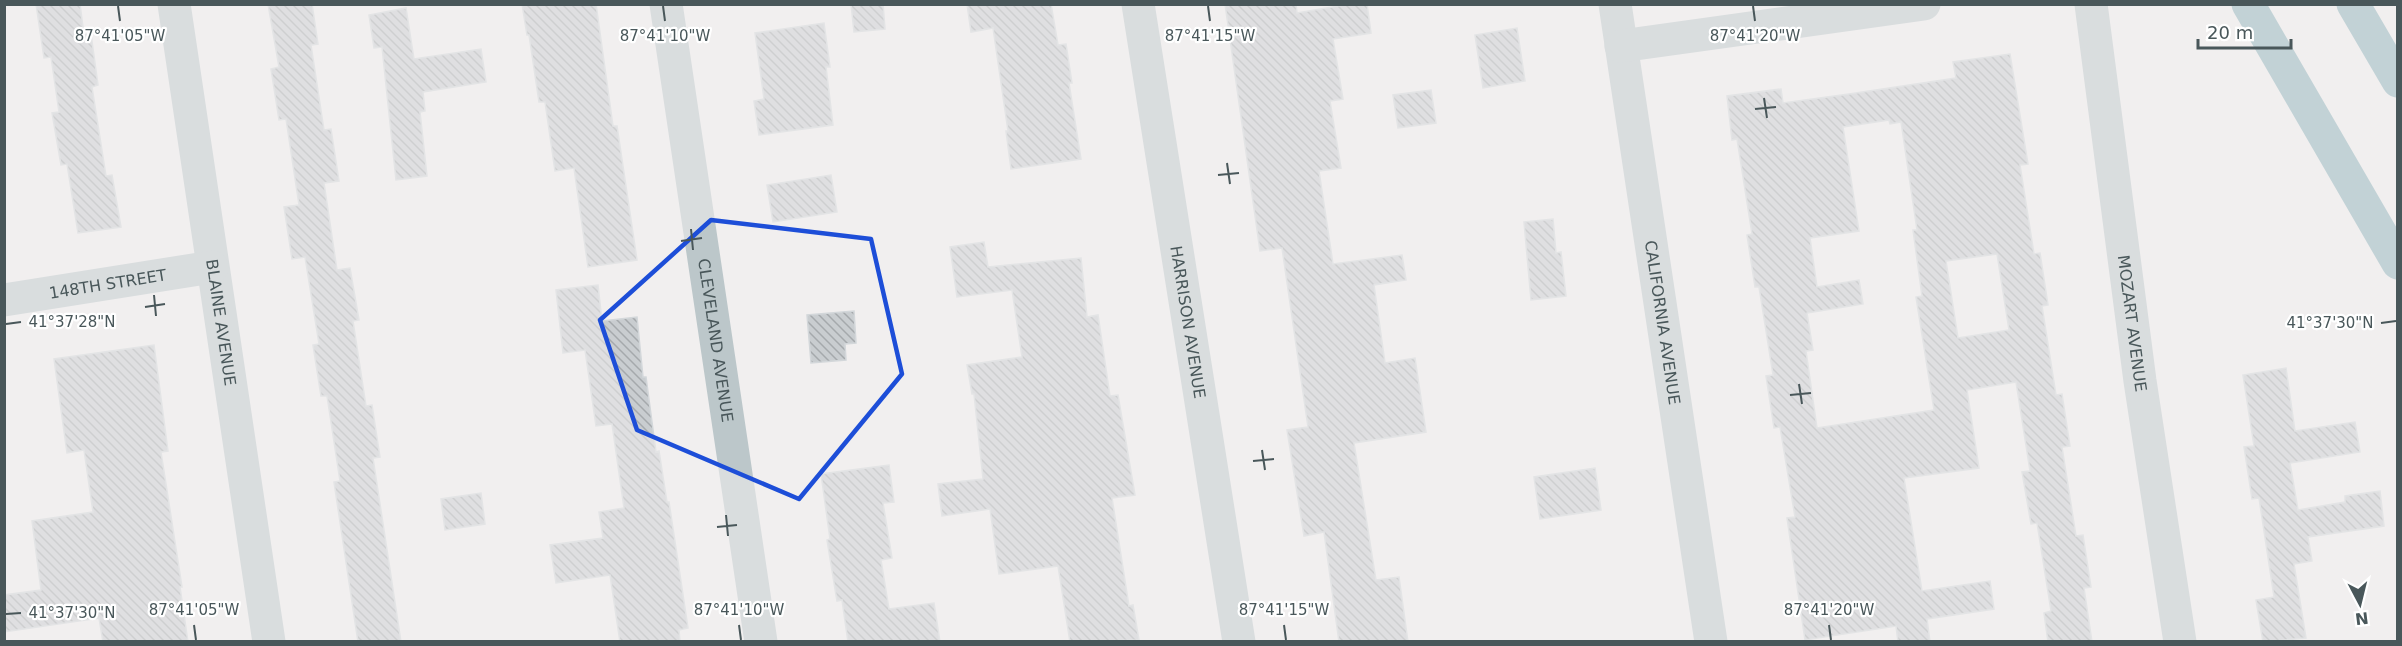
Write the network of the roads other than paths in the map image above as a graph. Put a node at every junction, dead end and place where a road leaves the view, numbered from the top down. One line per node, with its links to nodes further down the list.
1 (174, 4): 12 (street, BLAINE AVENUE)
2 (666, 4): 15 (street, CLEVELAND AVENUE)
3 (1138, 4): 16 (street, HARRISON AVENUE)
4 (1615, 4): 9 (street, CALIFORNIA AVENUE)
5 (1923, 4): 9 (street)
6 (2091, 4): 18 (street, MOZART AVENUE)
7 (2248, 4): 11 (highway)
8 (2353, 4): 10 (highway)
9 (1621, 46): 17 (street, CALIFORNIA AVENUE)
10 (2397, 81)
11 (2397, 263)
12 (212, 267): 13 (street, 148TH STREET); 14 (street, BLAINE AVENUE)
13 (4, 300)
14 (269, 642)
15 (761, 642)
16 (1239, 642)
17 (1711, 642)
18 (2180, 642)

